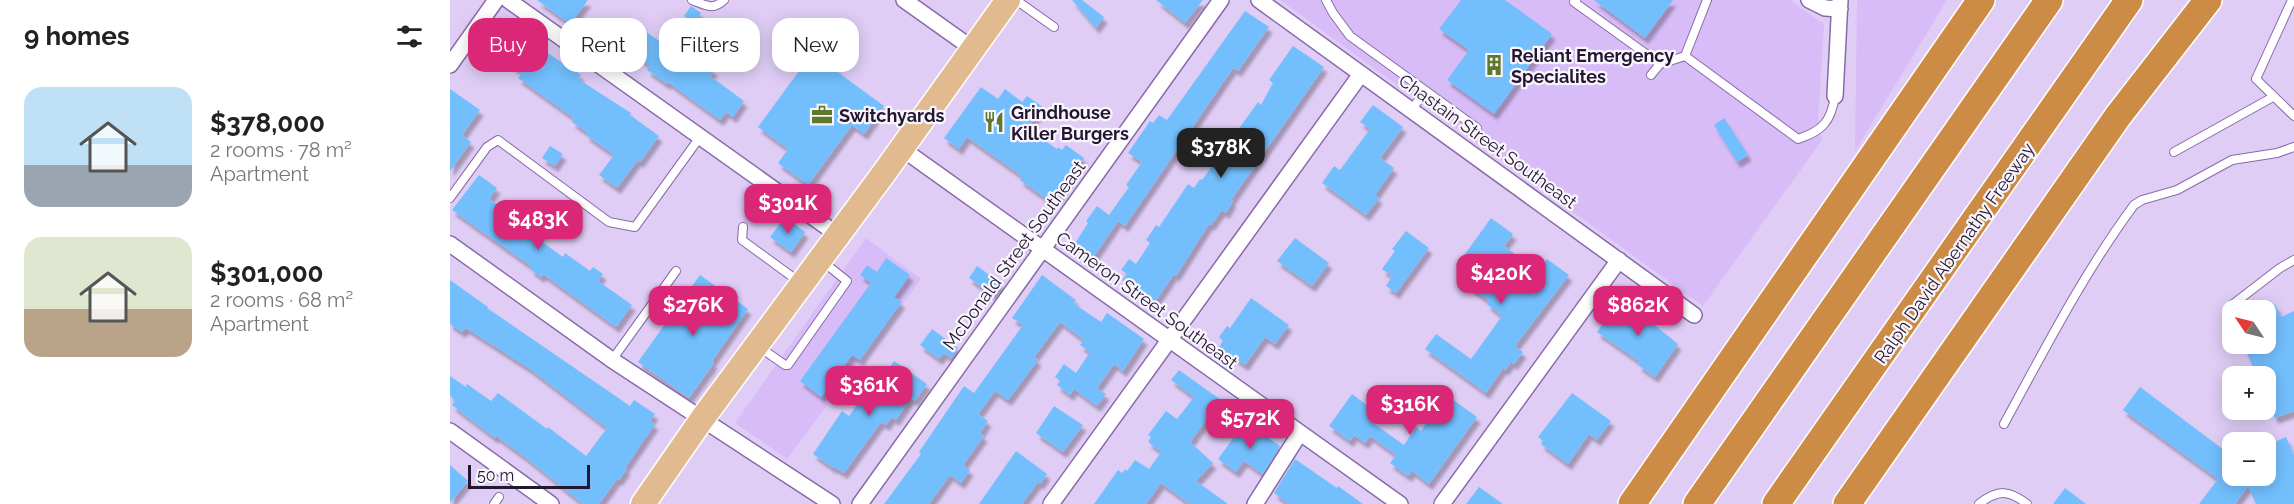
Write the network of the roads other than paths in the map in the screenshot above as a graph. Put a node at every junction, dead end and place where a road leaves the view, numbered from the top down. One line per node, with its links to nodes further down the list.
1 (496, 0): 25 (street)
2 (508, 0): 35 (street)
3 (692, 0): 4 (lane)
4 (724, 0)
5 (904, 0): 22 (street)
6 (1008, 0): 22 (main road)
7 (1016, 0): 21 (lane)
8 (1221, 0): 43 (street, McDonald Street Southeast)
9 (1259, 0): 26 (street, Chastain Street Southeast)
10 (1326, 0): 28 (lane)
11 (1576, 0): 24 (lane)
12 (1707, 0): 23 (lane)
13 (1809, 0): 20 (street)
14 (1981, 0): 58 (highway)
15 (2049, 0): 69 (highway)
16 (2129, 0): 70 (highway, Ralph David Abernathy Freeway)
17 (2192, 0): 32 (highway)
18 (2208, 0): 32 (highway)
19 (2292, 0): 30 (lane)
20 (1840, 5): 29 (street)
21 (1054, 27)
22 (973, 49): 37 (main road)
23 (1685, 56): 24 (lane); 29 (lane)
24 (1660, 64): 27 (lane)
25 (450, 65)
26 (1361, 74): 31 (street, Chastain Street Southeast); 51 (street)
27 (1651, 75)
28 (1426, 91): 31 (lane); 34 (lane)
29 (1835, 96)
30 (2273, 97): 33 (lane); 38 (lane)
31 (1411, 110): 45 (street, Chastain Street Southeast)
32 (2118, 116): 71 (highway)
33 (2294, 116)
34 (1477, 128)
35 (700, 137): 39 (lane); 41 (street)
36 (2294, 147): 55 (lane)
37 (902, 148): 41 (main road); 43 (street, Cameron Street Southeast)
38 (2174, 152)
39 (450, 198)
40 (743, 227): 48 (lane)
41 (838, 235): 44 (main road)
42 (450, 244): 53 (street)
43 (1043, 249): 51 (street, Cameron Street Southeast); 62 (street, McDonald Street Southeast)
44 (820, 260): 48 (main road); 52 (lane)
45 (1618, 260): 50 (street, Chastain Street Southeast); 66 (street)
46 (2294, 260): 49 (lane)
47 (676, 271): 53 (lane)
48 (802, 284): 52 (main road)
49 (2238, 300)
50 (1694, 315)
51 (1170, 340): 57 (street, Cameron Street Southeast); 63 (street)
52 (757, 345): 54 (main road)
53 (612, 360): 54 (street)
54 (702, 419): 60 (main road); 61 (street)
55 (2004, 424)
56 (450, 431): 59 (street)
57 (1300, 433): 64 (street); 65 (street, Cameron Street Southeast)
58 (1650, 475): 67 (highway); 68 (highway)
59 (551, 504)
60 (643, 504)
61 (832, 504)
62 (860, 504)
63 (1051, 504)
64 (1255, 504)
65 (1400, 504)
66 (1442, 504)
67 (1626, 504)
68 (1632, 504)
69 (1697, 504)
70 (1776, 504)
71 (1847, 504)
72 (1979, 504): 73 (lane)
73 (2027, 504)

